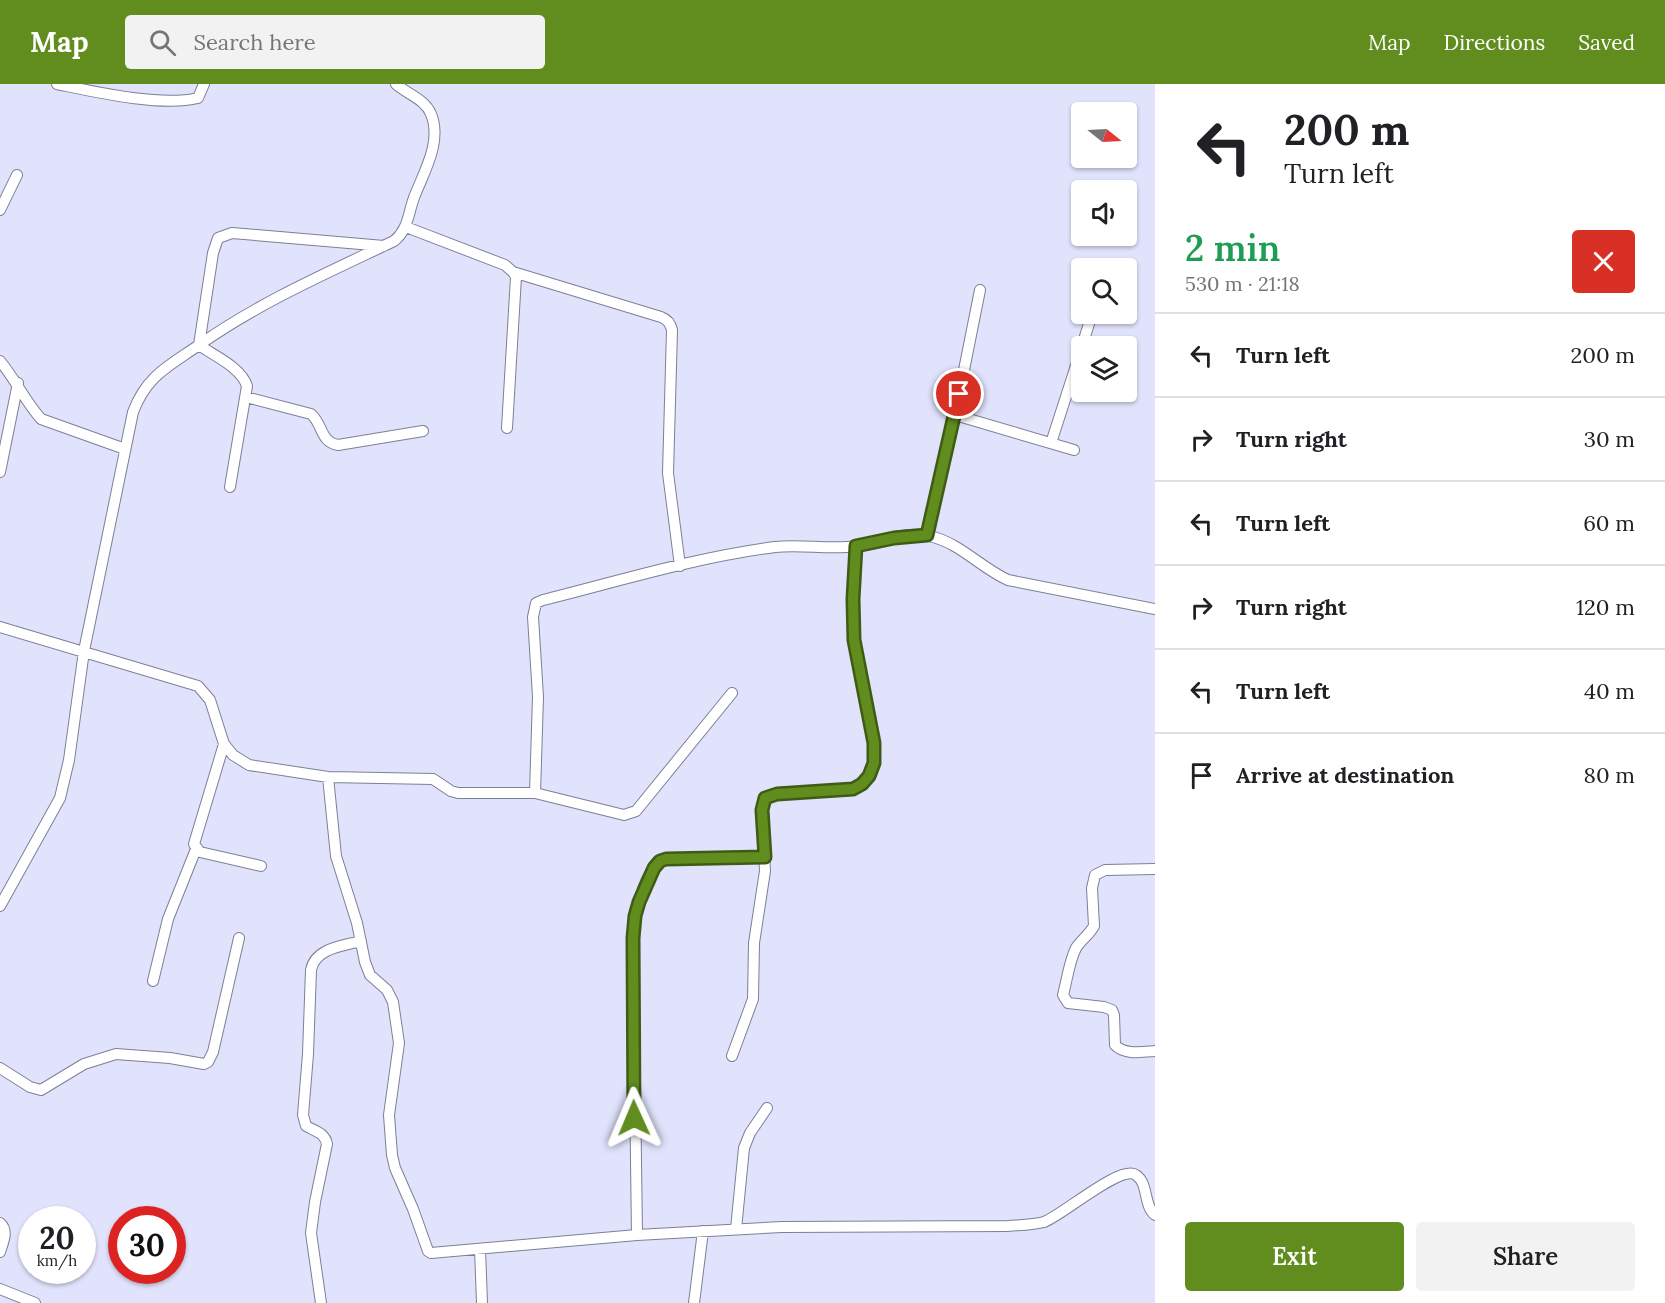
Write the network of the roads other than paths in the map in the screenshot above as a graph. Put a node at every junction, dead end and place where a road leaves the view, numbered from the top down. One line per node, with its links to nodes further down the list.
1 (57, 84): 2 (street)
2 (204, 84)
3 (396, 84): 6 (street)
4 (17, 175): 5 (street)
5 (0, 210)
6 (406, 227): 7 (street); 8 (street)
7 (384, 246): 10 (street); 10 (street)
8 (513, 272): 16 (street); 25 (street)
9 (980, 290): 15 (street)
10 (199, 345): 14 (street); 19 (street)
11 (0, 361): 13 (street)
12 (1071, 381): 18 (street)
13 (18, 383): 19 (street); 21 (street)
14 (246, 397): 17 (street); 22 (street)
15 (955, 415): 18 (street); 23 (street)
16 (507, 428)
17 (423, 431)
18 (1051, 443): 20 (street)
19 (125, 449): 28 (street)
20 (1074, 450)
21 (0, 472)
22 (230, 487)
23 (927, 535): 24 (street); 26 (street)
24 (856, 546): 25 (street); 34 (street)
25 (680, 566): 32 (street)
26 (1155, 609)
27 (0, 627): 28 (street)
28 (84, 651): 30 (street); 37 (street)
29 (732, 693): 32 (street)
30 (224, 744): 31 (street); 33 (street)
31 (328, 777): 32 (street); 39 (street)
32 (535, 794)
33 (196, 849): 35 (street); 40 (street)
34 (765, 857): 42 (street); 49 (street)
35 (261, 866)
36 (1155, 869): 41 (street)
37 (0, 906)
38 (239, 938): 43 (street)
39 (361, 941): 50 (street); 54 (street)
40 (153, 981)
41 (1155, 1051)
42 (732, 1056)
43 (0, 1068)
44 (767, 1108): 47 (street)
45 (1155, 1215): 47 (street)
46 (0, 1223): 51 (street)
47 (736, 1229): 48 (street)
48 (703, 1231): 49 (street); 56 (street)
49 (637, 1235): 50 (street)
50 (480, 1249): 55 (street)
51 (0, 1252)
52 (0, 1289): 53 (street)
53 (35, 1303)
54 (321, 1303)
55 (482, 1303)
56 (694, 1303)

